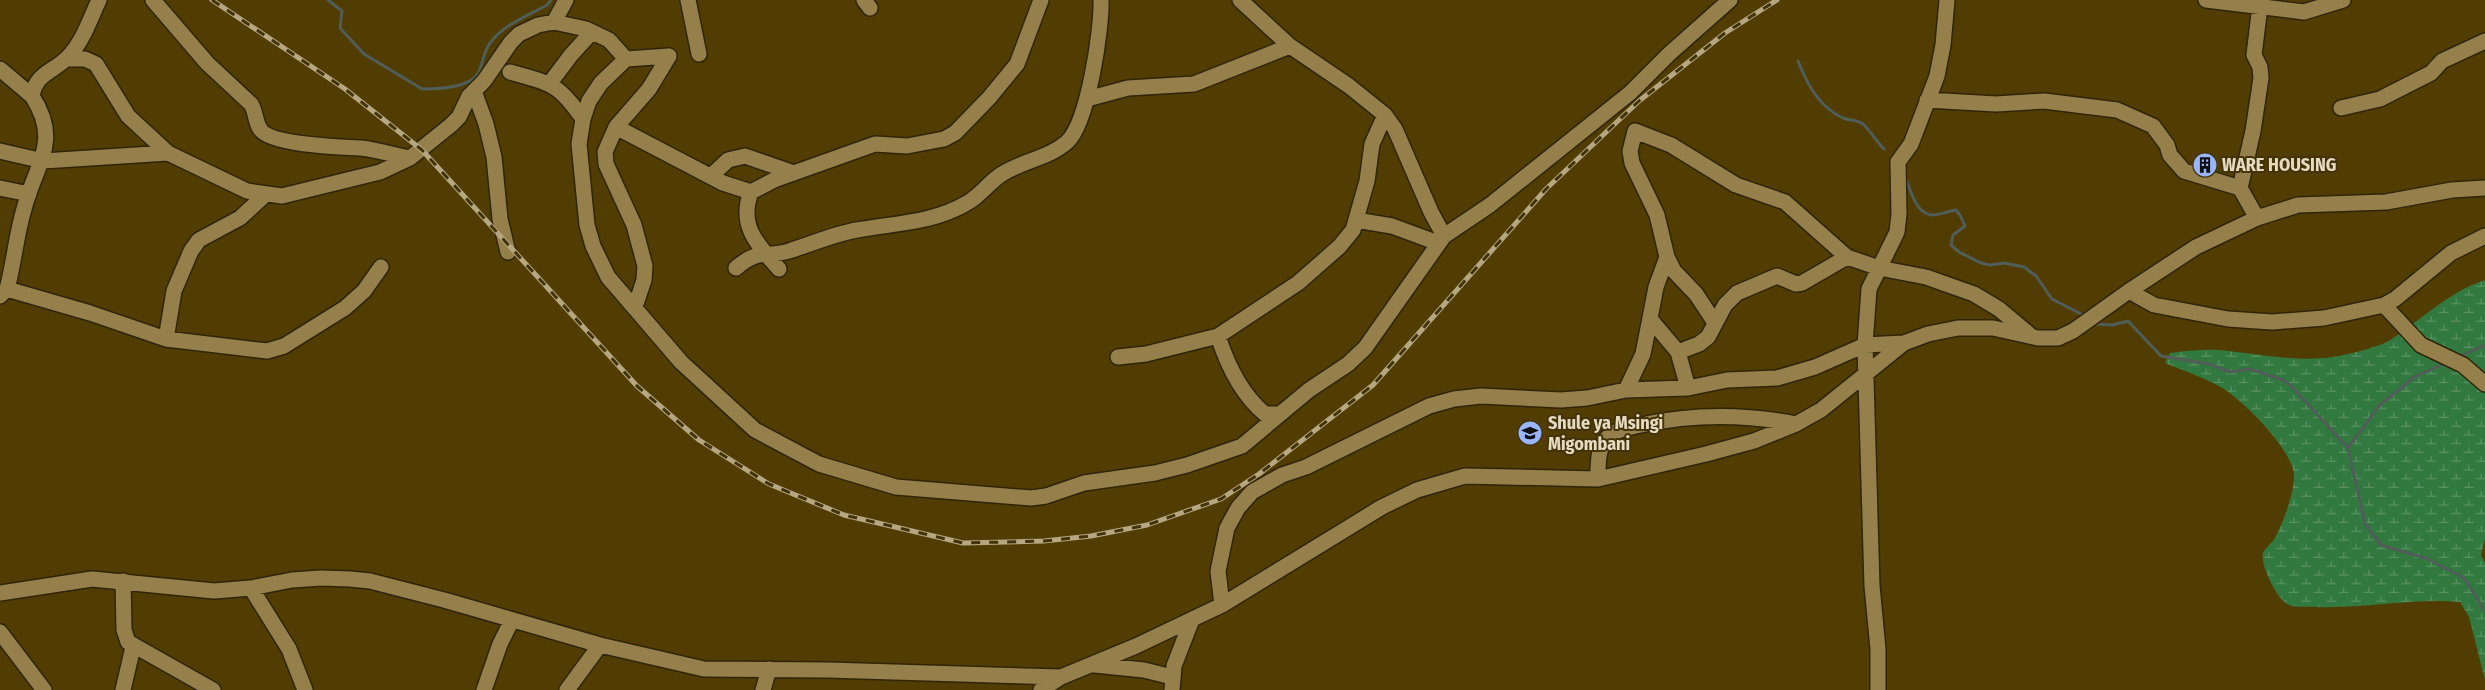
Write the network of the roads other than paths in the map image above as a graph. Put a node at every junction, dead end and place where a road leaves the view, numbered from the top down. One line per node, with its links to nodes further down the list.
1 (99, 0): 18 (street)
2 (153, 0): 35 (street)
3 (566, 0): 13 (street)
4 (688, 0): 17 (street)
5 (1041, 0): 37 (street)
6 (1101, 0): 25 (street)
7 (1240, 0): 16 (street)
8 (1730, 0): 48 (street)
9 (1947, 0): 26 (street)
10 (2206, 0): 12 (street)
11 (2343, 0): 12 (street)
12 (2260, 6): 40 (street)
13 (554, 22): 14 (street); 23 (street)
14 (592, 32): 19 (street); 22 (street)
15 (2485, 41): 27 (street)
16 (1290, 46): 25 (street); 28 (street)
17 (698, 54)
18 (67, 58): 24 (street); 34 (street)
19 (626, 59): 29 (street); 30 (street)
20 (0, 69): 24 (street)
21 (510, 72): 22 (street)
22 (550, 83): 29 (street)
23 (474, 91): 35 (street); 49 (street)
24 (32, 96): 36 (street)
25 (1087, 99): 50 (street)
26 (1927, 100): 40 (street); 55 (street)
27 (2341, 108)
28 (1385, 114): 46 (street); 48 (street)
29 (583, 119): 31 (street)
30 (616, 127): 32 (street); 38 (street)
31 (579, 144): 32 (street); 60 (street)
32 (607, 144): 60 (street)
33 (0, 151): 36 (street)
34 (168, 153): 36 (street); 44 (street)
35 (410, 158): 44 (street)
36 (43, 161): 43 (street)
37 (794, 173): 38 (street); 42 (street)
38 (711, 176): 42 (street)
39 (0, 188): 43 (street)
40 (2240, 188): 45 (street)
41 (2485, 188): 45 (street)
42 (751, 192): 50 (street)
43 (29, 194): 58 (street)
44 (265, 195): 65 (street)
45 (2257, 218): 57 (street)
46 (1356, 220): 48 (street); 63 (street)
47 (2485, 236): 59 (street)
48 (1441, 239): 74 (street)
49 (508, 252)
50 (765, 253): 54 (street); 56 (street)
51 (1667, 257): 52 (street); 61 (street); 62 (street)
52 (1847, 257): 55 (street); 62 (street)
53 (381, 267): 65 (street)
54 (736, 268)
55 (1879, 268): 64 (street); 67 (street)
56 (779, 269)
57 (2129, 291): 59 (street); 64 (street)
58 (3, 292): 65 (street)
59 (2384, 305): 71 (street)
60 (635, 307): 74 (street)
61 (1651, 320): 68 (street); 73 (street)
62 (1715, 323): 68 (street)
63 (1218, 336): 69 (street); 74 (street)
64 (2032, 337): 66 (street)
65 (166, 339)
66 (1904, 343): 67 (street); 70 (street)
67 (1865, 345): 70 (street); 72 (street)
68 (1678, 352): 72 (street)
69 (1118, 357)
70 (1867, 373): 75 (street); 98 (street)
71 (2485, 384)
72 (1688, 388): 73 (street)
73 (1626, 390): 80 (street)
74 (1279, 414)
75 (1796, 424): 76 (street); 76 (street)
76 (1598, 479): 80 (street)
77 (123, 581): 78 (street); 79 (street); 85 (street)
78 (251, 588): 81 (street); 93 (street)
79 (0, 593)
80 (1222, 605): 82 (street)
81 (512, 620): 84 (street); 94 (street)
82 (1191, 622): 86 (street); 89 (street)
83 (0, 632): 90 (street)
84 (600, 644): 87 (street); 95 (street)
85 (133, 646): 91 (street); 92 (street)
86 (1092, 664): 88 (street); 89 (street)
87 (769, 669): 88 (street); 96 (street)
88 (1061, 677): 97 (street)
89 (1173, 685)
90 (44, 690)
91 (123, 690)
92 (213, 690)
93 (305, 690)
94 (484, 690)
95 (567, 690)
96 (763, 690)
97 (1041, 690)
98 (1878, 690)

